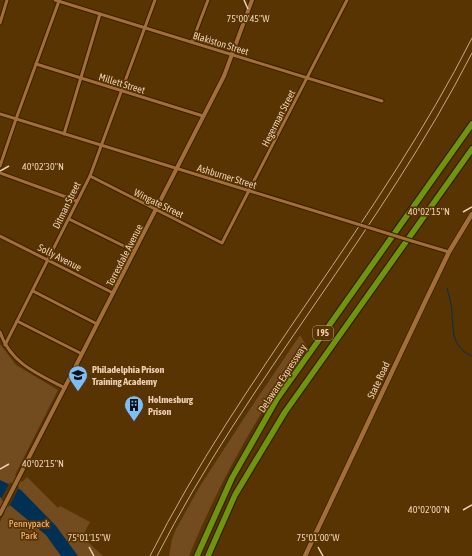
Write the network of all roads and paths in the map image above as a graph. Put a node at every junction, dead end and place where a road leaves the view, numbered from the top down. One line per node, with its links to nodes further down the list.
1 (7, 0): 9 (street)
2 (55, 0): 7 (street, Blakiston Street)
3 (156, 0): 10 (street, Ditman Street)
4 (208, 0): 11 (street)
5 (252, 0): 12 (street, Torresdale Avenue)
6 (347, 0): 15 (street, Hegerman Street)
7 (59, 1): 8 (street, Blakiston Street); 13 (street)
8 (100, 14): 10 (street, Blakiston Street); 14 (street)
9 (0, 23)
10 (145, 28): 11 (street, Blakiston Street); 16 (street, Ditman Street)
11 (192, 42): 12 (street, Blakiston Street)
12 (232, 54): 15 (street, Blakiston Street); 19 (street, Torresdale Avenue)
13 (36, 64): 14 (street, Millett Street); 20 (street)
14 (81, 78): 16 (street, Millett Street); 22 (street)
15 (308, 78): 17 (street, Blakiston Street); 29 (street, Hegerman Street)
16 (122, 92): 19 (street, Millett Street); 23 (street, Ditman Street)
17 (382, 101)
18 (0, 114): 20 (street, Ashburner Street)
19 (203, 116): 26 (street, Torresdale Avenue)
20 (16, 118): 22 (street, Ashburner Street); 25 (street)
21 (472, 124): 48 (highway, Delaware Expressway / I 95)
22 (64, 134): 23 (street, Ashburner Street)
23 (101, 145): 26 (street, Ashburner Street); 28 (street, Ditman Street)
24 (472, 149): 49 (highway, Delaware Expressway / I 95)
25 (0, 166)
26 (176, 168): 29 (street, Ashburner Street); 31 (street, Torresdale Avenue)
27 (0, 173): 30 (street)
28 (90, 176): 30 (street, Ditman Street); 31 (street, Wingate Street)
29 (250, 191): 35 (street, Hegerman Street); 37 (street, Ashburner Street, bridge)
30 (77, 201): 33 (street, Ditman Street)
31 (156, 210): 35 (street, Wingate Street); 36 (street, Torresdale Avenue)
32 (472, 214): 37 (main road, State Road)
33 (69, 219): 36 (street); 38 (street, Ditman Street)
34 (0, 236): 38 (street, Solly Avenue)
35 (222, 243)
36 (134, 252): 40 (street, Torresdale Avenue)
37 (449, 252): 50 (main road, State Road)
38 (48, 260): 39 (street, Ditman Street); 40 (street, Solly Avenue)
39 (32, 291): 41 (street, Ditman Street); 42 (street)
40 (113, 293): 42 (street, Torresdale Avenue)
41 (17, 321): 44 (street, Ditman Street); 45 (street)
42 (97, 324): 45 (street, Torresdale Avenue)
43 (0, 332): 44 (street)
44 (5, 345): 46 (street)
45 (82, 354): 46 (street, Torresdale Avenue)
46 (65, 388): 47 (street, Torresdale Avenue)
47 (0, 514)
48 (197, 556)
49 (208, 556)
50 (305, 556)

